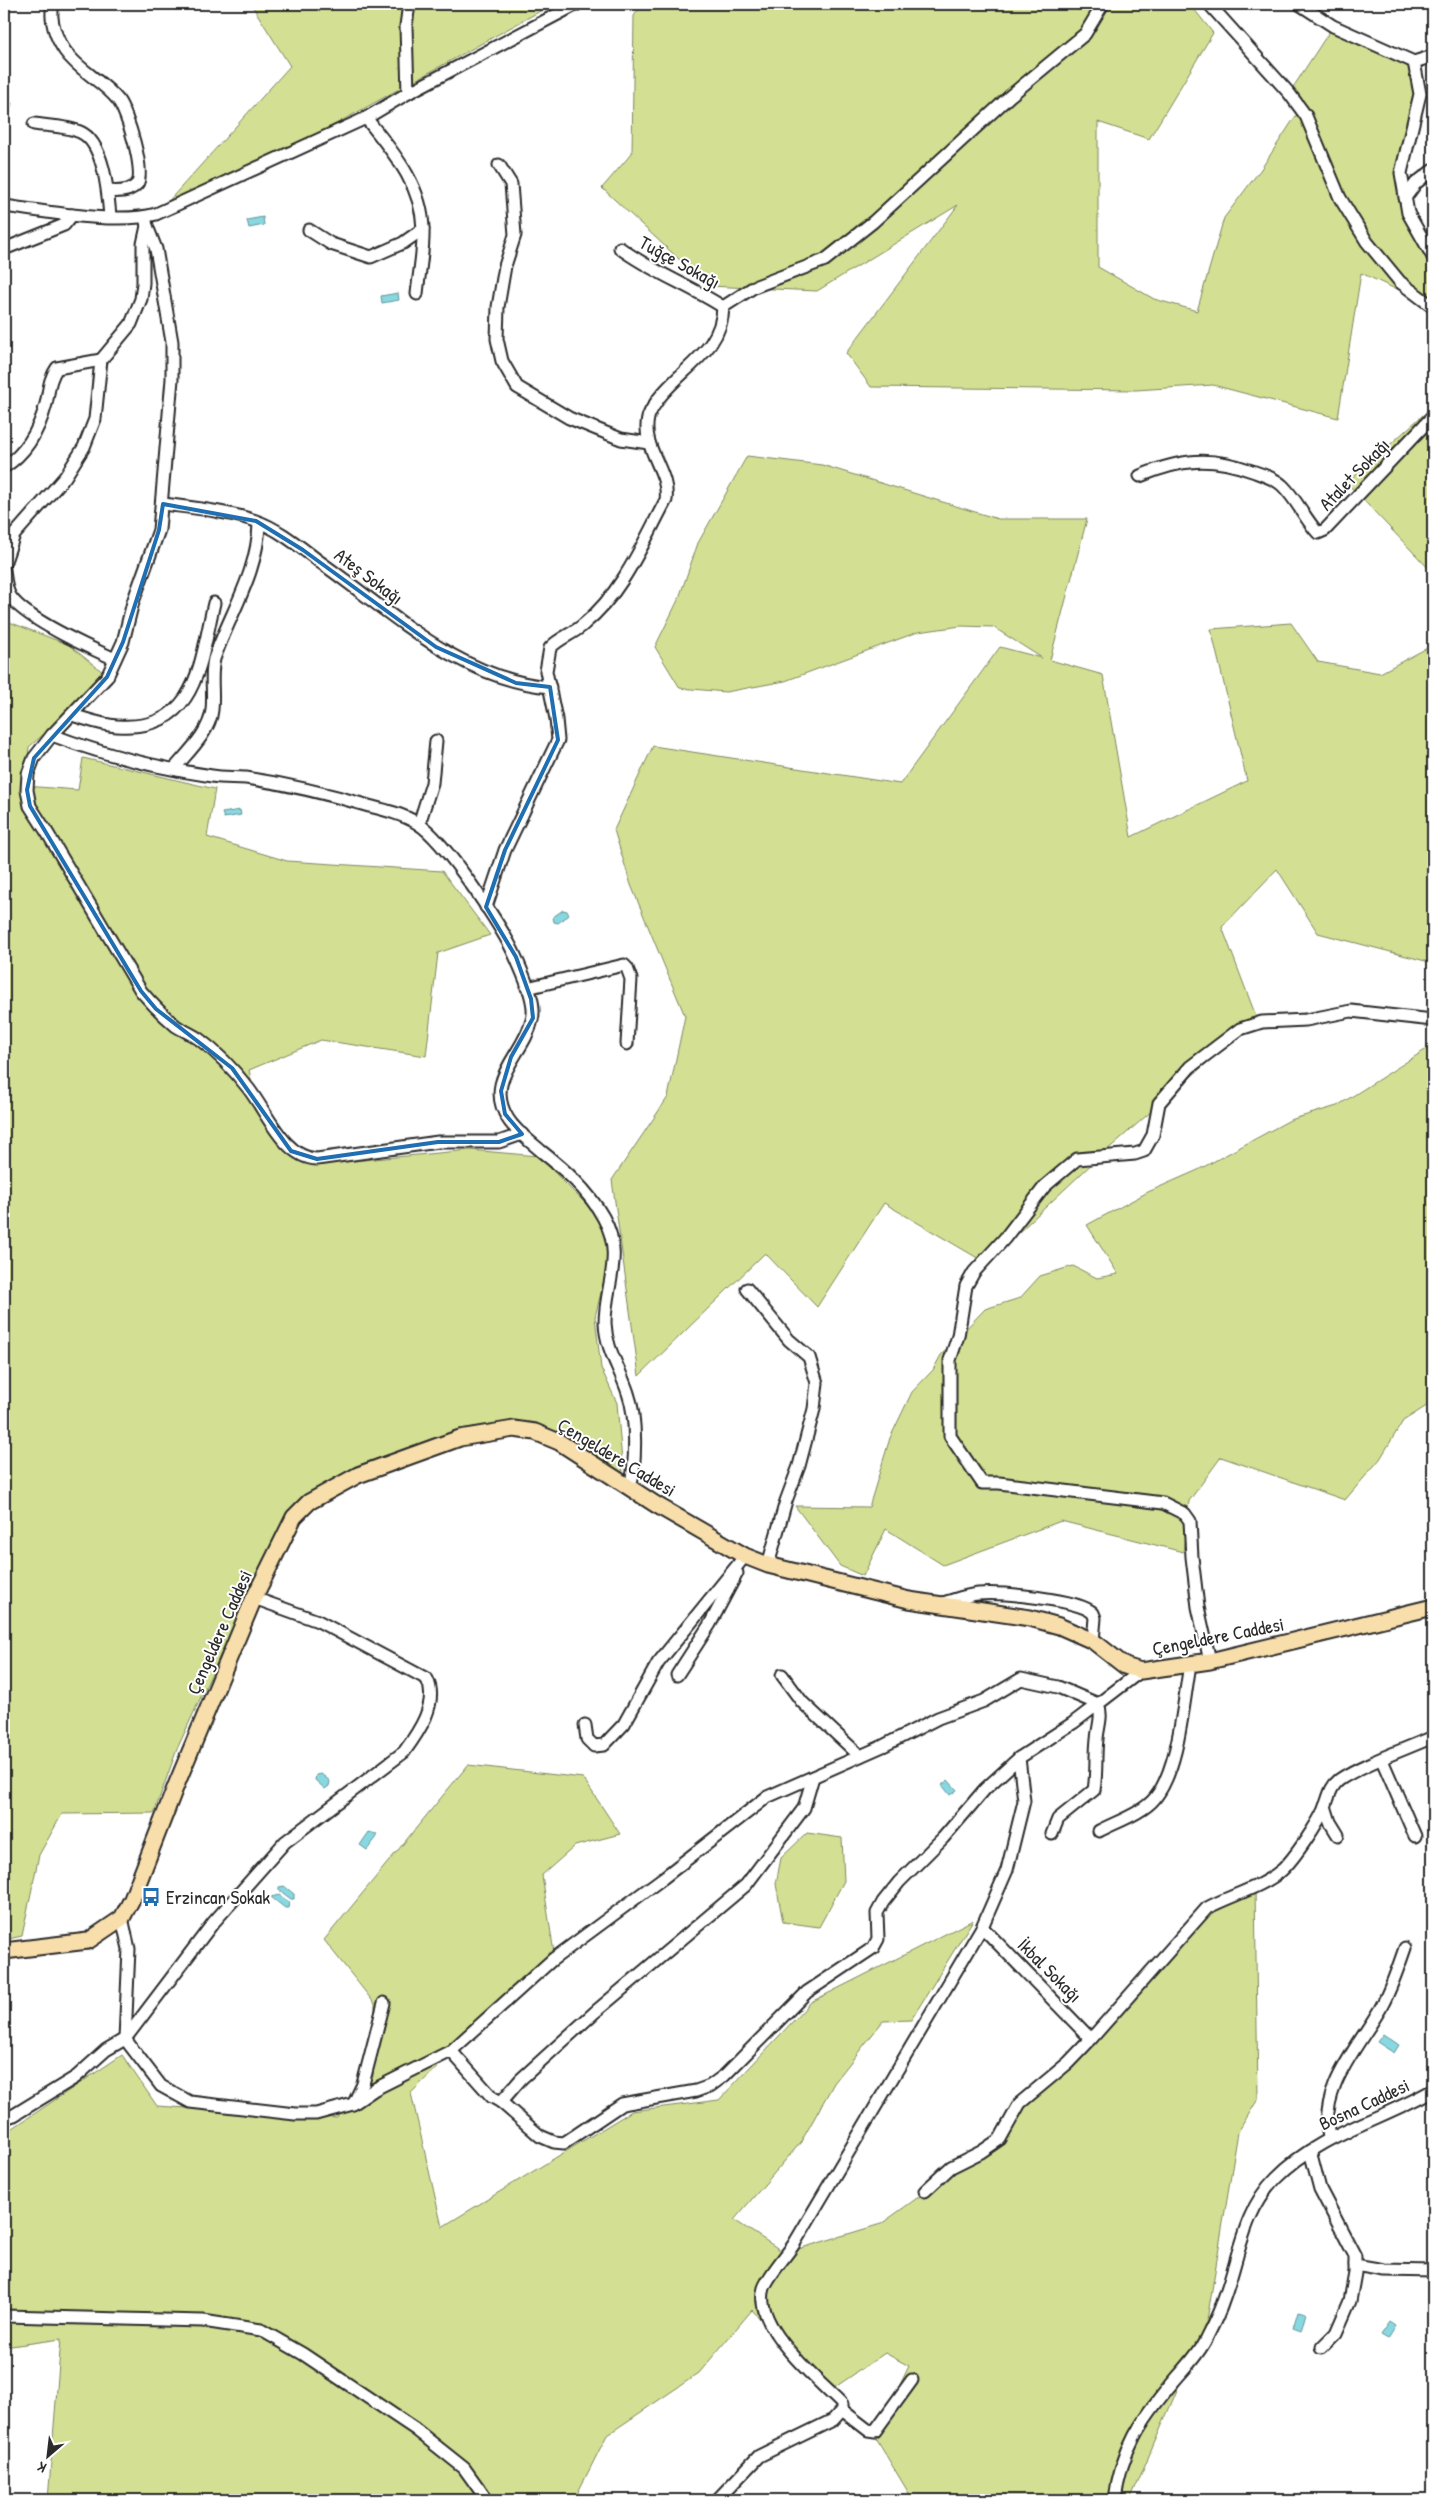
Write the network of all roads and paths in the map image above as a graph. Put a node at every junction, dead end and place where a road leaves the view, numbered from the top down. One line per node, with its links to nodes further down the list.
1 (53, 4): 14 (street)
2 (409, 4): 9 (street)
3 (577, 4): 9 (street)
4 (1103, 4): 26 (street)
5 (1209, 4): 27 (street)
6 (1298, 4): 8 (street)
7 (1433, 56): 8 (street)
8 (1414, 62): 15 (street)
9 (408, 93): 10 (street)
10 (366, 118): 19 (street); 20 (street)
11 (34, 124): 14 (street)
12 (499, 165): 30 (street)
13 (1433, 170): 15 (street)
14 (108, 191): 18 (street)
15 (1405, 198): 24 (street)
16 (4, 206): 17 (street)
17 (72, 215): 18 (street); 23 (street)
18 (110, 216): 19 (street)
19 (146, 222): 28 (street); 33 (street)
20 (423, 229): 21 (street); 25 (street)
21 (309, 230)
22 (620, 248): 26 (street, Tuğçe Sokağı)
23 (4, 249)
24 (1433, 257)
25 (417, 294)
26 (723, 307): 30 (street)
27 (1433, 307)
28 (101, 360): 31 (street); 35 (street)
29 (1433, 416): 32 (street, Atalet Sokağı)
30 (649, 442): 39 (street)
31 (4, 467)
32 (1140, 476)
33 (163, 504): 34 (street, Ateş Sokağı); 38 (street)
34 (260, 523): 39 (street, Ateş Sokağı); 43 (street)
35 (4, 564)
36 (4, 570): 38 (street)
37 (214, 603): 40 (street)
38 (115, 659): 40 (street)
39 (550, 687): 45 (street)
40 (72, 715): 41 (street)
41 (52, 735): 43 (street); 49 (street)
42 (436, 741): 44 (street)
43 (174, 769): 44 (street)
44 (419, 824): 45 (street)
45 (486, 907): 46 (street)
46 (527, 988): 48 (street); 49 (street)
47 (1433, 1020): 58 (street)
48 (627, 1044)
49 (522, 1134): 51 (street)
50 (747, 1289): 53 (street)
51 (630, 1489): 52 (main road, Çengeldere Caddesi); 54 (main road, Çengeldere Caddesi)
52 (745, 1556): 53 (main road, Çengeldere Caddesi); 61 (street); 64 (street)
53 (768, 1565): 55 (main road, Çengeldere Caddesi)
54 (254, 1598): 75 (main road, Çengeldere Caddesi); 81 (street)
55 (937, 1605): 57 (main road, Çengeldere Caddesi); 57 (street)
56 (1433, 1607): 58 (main road, Çengeldere Caddesi)
57 (1093, 1641): 60 (main road, Çengeldere Caddesi)
58 (1210, 1661): 59 (main road, Çengeldere Caddesi)
59 (1190, 1665): 60 (main road, Çengeldere Caddesi); 71 (street)
60 (1140, 1671): 63 (street)
61 (678, 1675)
62 (782, 1675): 66 (street)
63 (1098, 1704): 66 (street); 67 (street); 72 (street)
64 (585, 1725)
65 (1433, 1737): 68 (street)
66 (860, 1756): 69 (street)
67 (1019, 1758): 76 (street); 84 (street)
68 (1382, 1760): 70 (street); 74 (street)
69 (813, 1777): 82 (street); 84 (street)
70 (1325, 1806): 73 (street); 80 (street)
71 (1099, 1831)
72 (1052, 1834)
73 (1338, 1835)
74 (1415, 1836)
75 (122, 1918): 78 (main road, Çengeldere Caddesi); 81 (street)
76 (982, 1927): 80 (street, İkbal Sokağı); 95 (street)
77 (1405, 1948): 87 (street)
78 (4, 1951)
79 (384, 2003): 85 (street)
80 (1091, 2039): 89 (street)
81 (125, 2040): 85 (street); 86 (street)
82 (451, 2051): 84 (street); 85 (street)
83 (1433, 2090): 87 (street, Bosna Caddesi)
84 (501, 2102)
85 (353, 2104)
86 (4, 2118)
87 (1329, 2138): 88 (street, Bosna Caddesi)
88 (1310, 2151): 90 (street); 98 (street, Bosna Caddesi)
89 (925, 2191)
90 (1355, 2264): 91 (street); 93 (street)
91 (1433, 2271)
92 (4, 2316): 96 (street)
93 (1322, 2347)
94 (912, 2380): 95 (street)
95 (842, 2410): 97 (street)
96 (487, 2500)
97 (717, 2500)
98 (1116, 2500)

